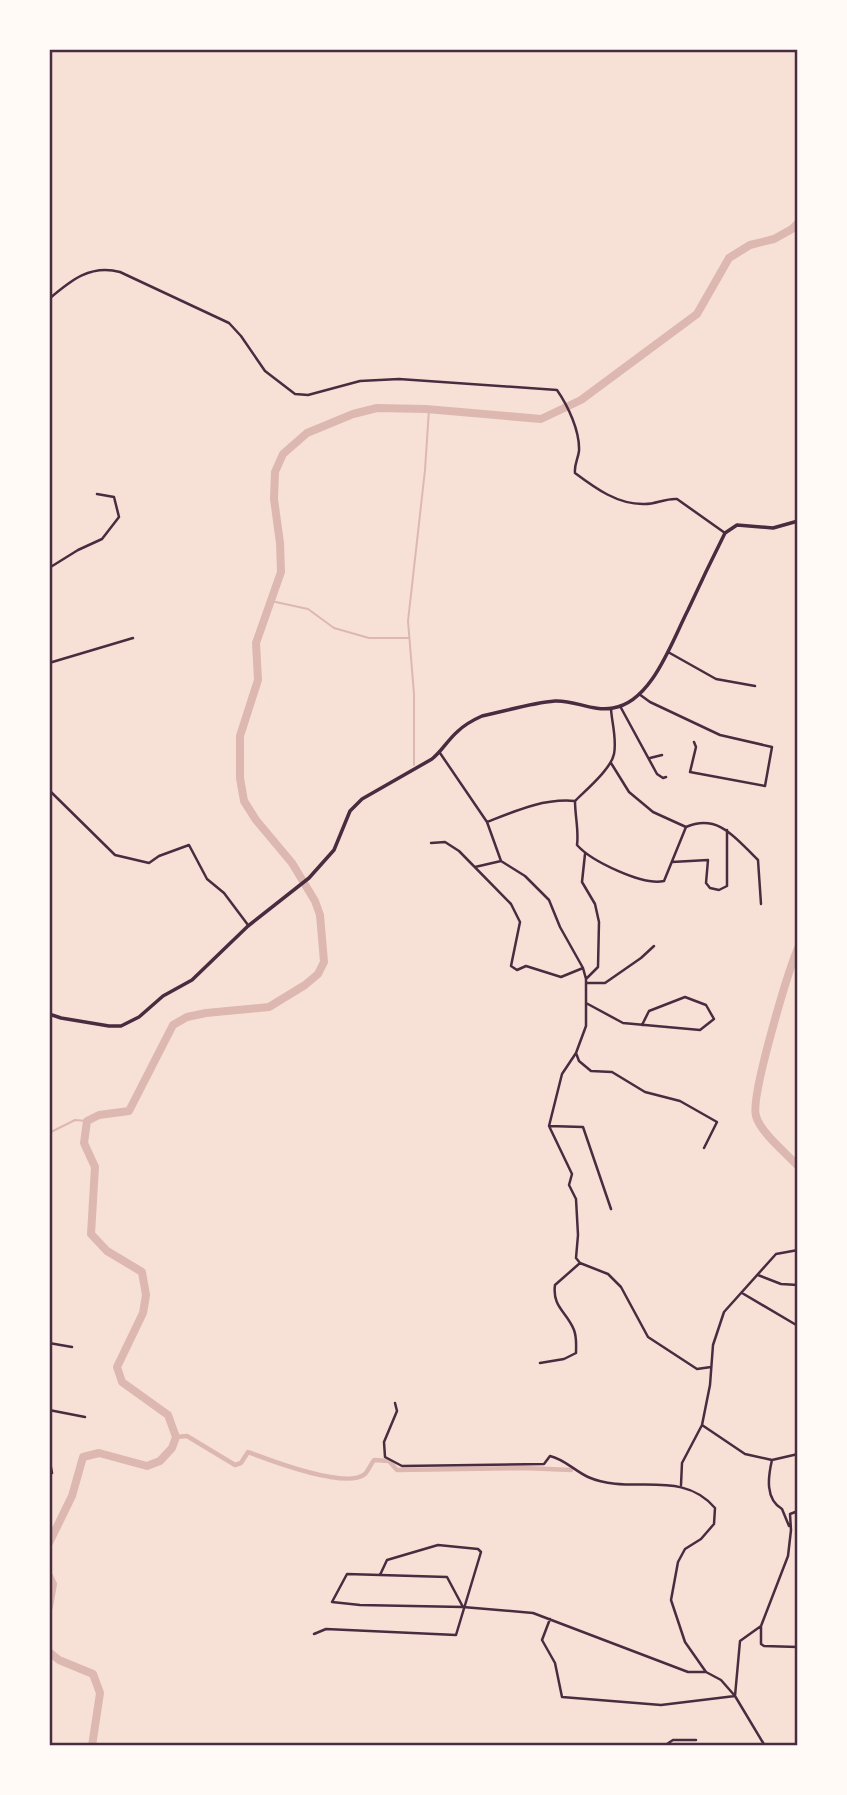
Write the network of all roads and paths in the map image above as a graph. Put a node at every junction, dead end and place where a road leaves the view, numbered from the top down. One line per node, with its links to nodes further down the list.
1 (49, 299): 4 (street)
2 (97, 494): 5 (street)
3 (798, 521): 4 (street)
4 (725, 533): 7 (street)
5 (49, 568)
6 (133, 638): 8 (street)
7 (668, 652): 9 (street); 10 (street)
8 (49, 663)
9 (755, 686)
10 (639, 694): 11 (street); 13 (street)
11 (620, 706): 12 (street); 16 (street)
12 (611, 709): 14 (street); 17 (street)
13 (694, 742)
14 (440, 753): 21 (street); 30 (street)
15 (662, 754): 16 (street)
16 (650, 758): 18 (street)
17 (611, 763): 20 (street); 22 (street)
18 (666, 777)
19 (49, 790): 30 (street)
20 (575, 801): 21 (street); 25 (street)
21 (487, 822): 26 (street)
22 (686, 827): 23 (street); 27 (street)
23 (727, 830): 27 (street); 29 (street)
24 (431, 844): 28 (street)
25 (585, 854): 27 (street); 33 (street)
26 (501, 861): 28 (street); 32 (street)
27 (672, 862)
28 (474, 867): 32 (street)
29 (761, 904)
30 (248, 926): 35 (street)
31 (654, 946): 33 (street)
32 (583, 968): 33 (street)
33 (586, 981): 34 (street)
34 (586, 1003): 36 (street); 37 (street)
35 (49, 1014)
36 (642, 1025): 36 (street)
37 (576, 1052): 38 (street); 39 (street)
38 (549, 1126): 40 (street); 42 (street)
39 (704, 1148)
40 (611, 1209)
41 (798, 1250): 43 (street)
42 (580, 1263): 49 (street); 50 (street)
43 (758, 1275): 44 (street); 45 (street)
44 (798, 1285)
45 (742, 1293): 46 (street); 50 (street)
46 (798, 1326)
47 (49, 1343): 48 (street)
48 (72, 1347)
49 (540, 1363)
50 (711, 1367): 54 (street)
51 (395, 1404): 59 (street)
52 (49, 1410): 53 (street)
53 (85, 1417)
54 (702, 1425): 57 (street); 59 (street)
55 (798, 1454): 57 (street)
56 (49, 1457): 58 (street)
57 (772, 1460): 61 (street)
58 (52, 1473)
59 (681, 1485): 68 (street)
60 (798, 1510): 61 (street)
61 (791, 1530): 65 (street)
62 (380, 1574): 63 (street); 63 (street); 63 (street)
63 (463, 1607): 64 (street); 66 (street)
64 (550, 1619): 68 (street); 69 (street)
65 (761, 1626): 67 (street); 69 (street)
66 (314, 1634)
67 (798, 1647)
68 (706, 1672): 69 (street)
69 (735, 1696): 72 (street)
70 (696, 1740): 71 (street)
71 (664, 1746)
72 (765, 1746)

